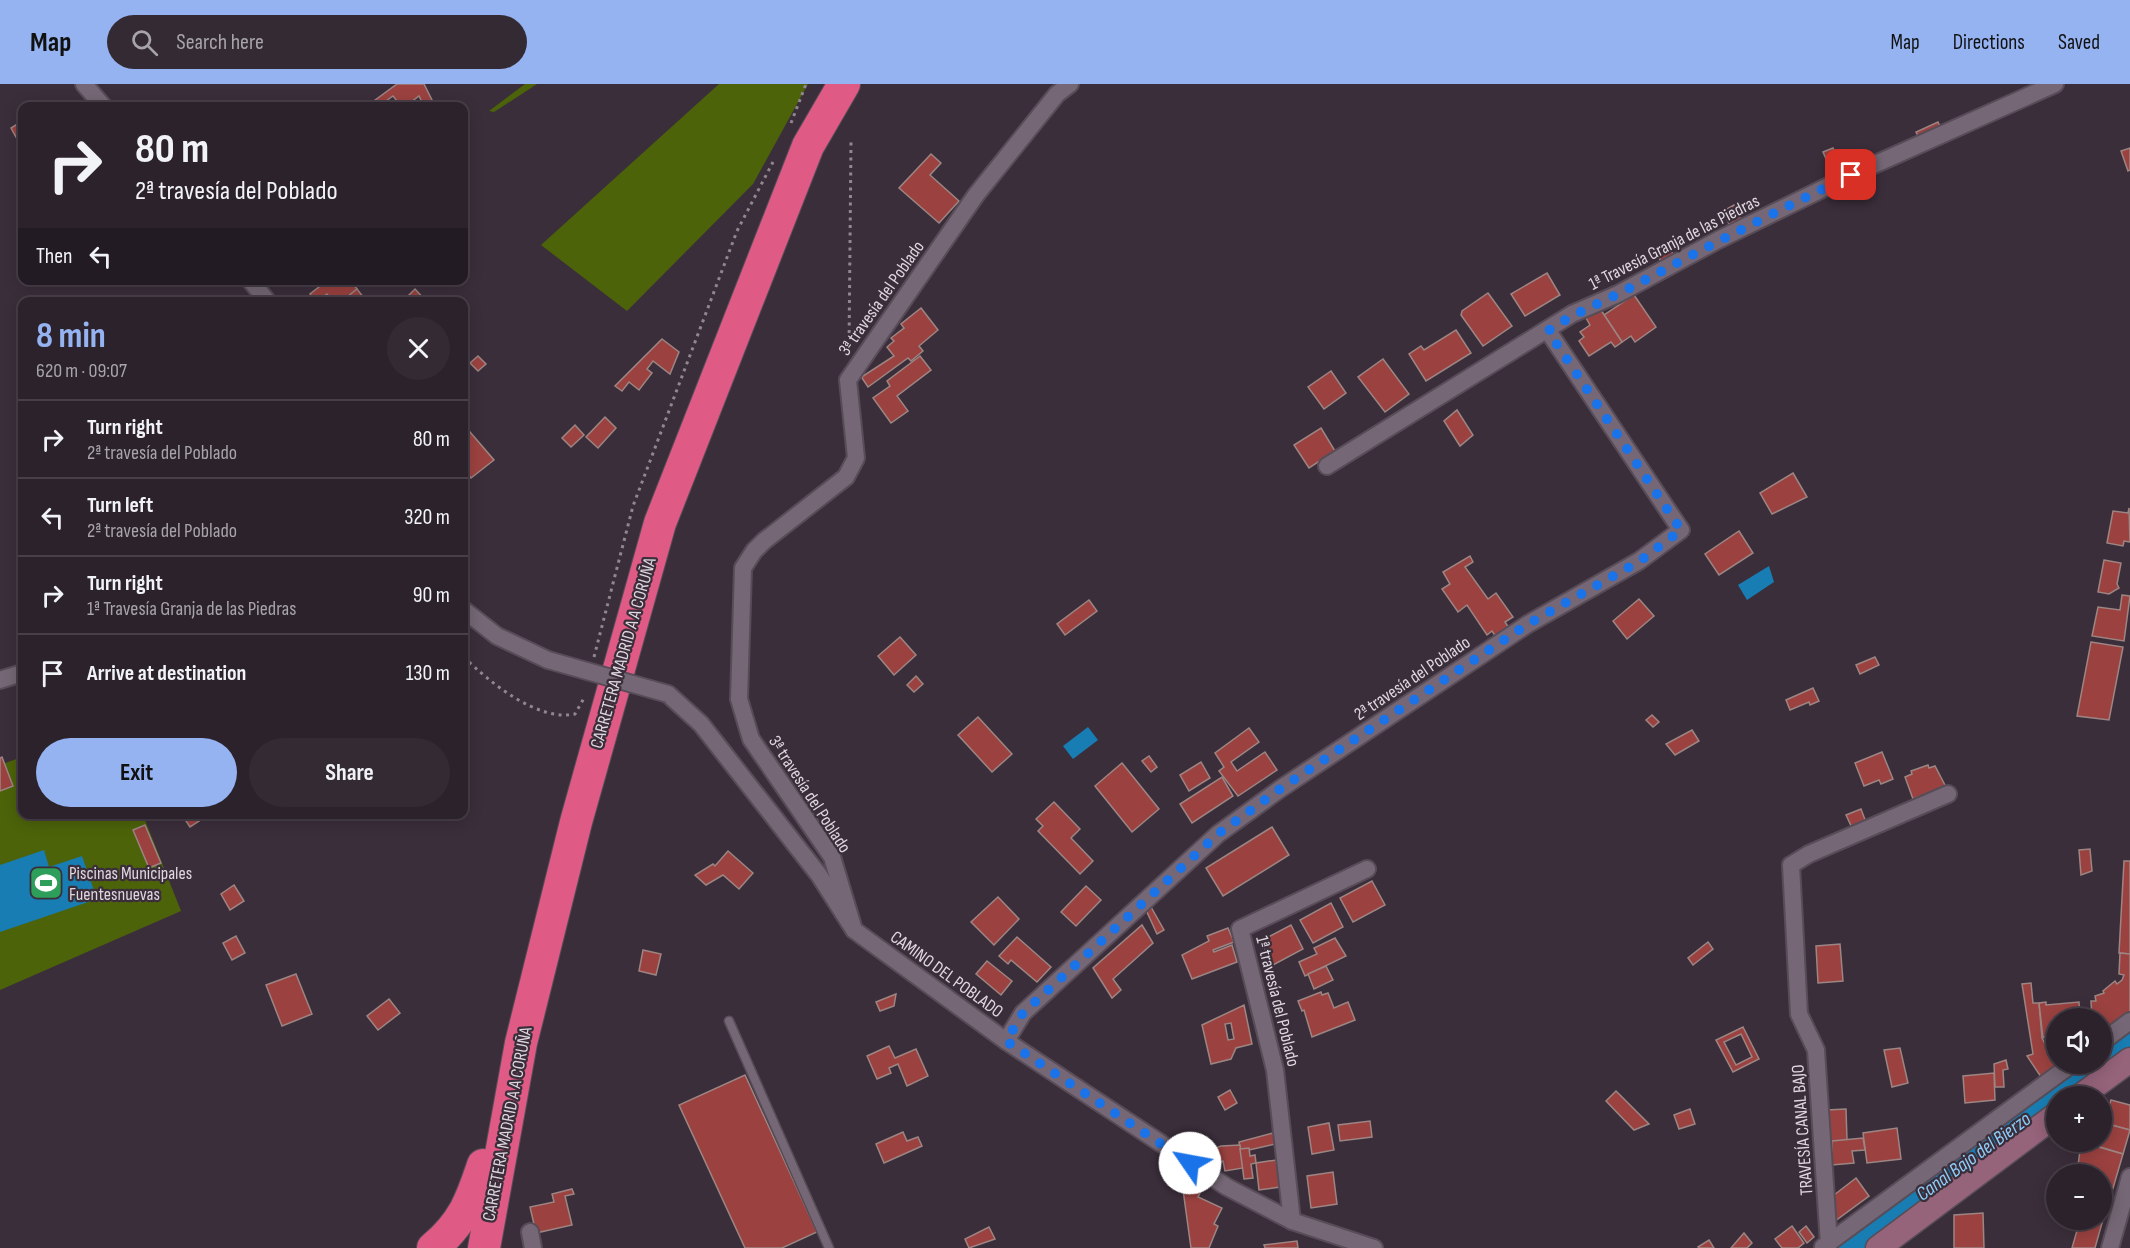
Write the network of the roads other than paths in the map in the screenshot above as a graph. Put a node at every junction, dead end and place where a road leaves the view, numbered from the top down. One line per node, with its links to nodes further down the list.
1 (84, 84): 5 (street)
2 (844, 84): 20 (highway, CARRETERA MADRID A A CORUÑA)
3 (1070, 84): 15 (street, 3ª travesía del Poblado)
4 (2055, 84): 8 (street, 1ª Travesía Granja de las Piedras)
5 (100, 102)
6 (254, 285): 7 (street)
7 (264, 297)
8 (1548, 331): 9 (street, 1ª Travesía Granja de las Piedras); 19 (street, 2ª travesía del Poblado)
9 (1326, 466)
10 (468, 613): 15 (street, CAMINO DEL POBLADO, bridge)
11 (18, 674): 12 (street)
12 (0, 680)
13 (1948, 794): 27 (street, TRAVESÍA CANAL BAJO)
14 (1367, 869): 26 (street, 1ª travesía del Poblado)
15 (854, 930): 19 (street, CAMINO DEL POBLADO)
16 (2130, 1021): 18 (street)
17 (729, 1022): 30 (lane)
18 (2112, 1034)
19 (1006, 1041): 26 (street, CAMINO DEL POBLADO)
20 (521, 1043): 28 (highway); 29 (highway, CARRETERA MADRID A A CORUÑA)
21 (2130, 1060): 23 (street)
22 (2058, 1074): 27 (street)
23 (2095, 1086)
24 (2046, 1122): 32 (street)
25 (2130, 1177): 33 (street)
26 (1292, 1221): 31 (street, CAMINO DEL POBLADO)
27 (1826, 1246)
28 (433, 1248)
29 (484, 1248)
30 (829, 1248)
31 (1374, 1248)
32 (1878, 1248)
33 (2110, 1248)

